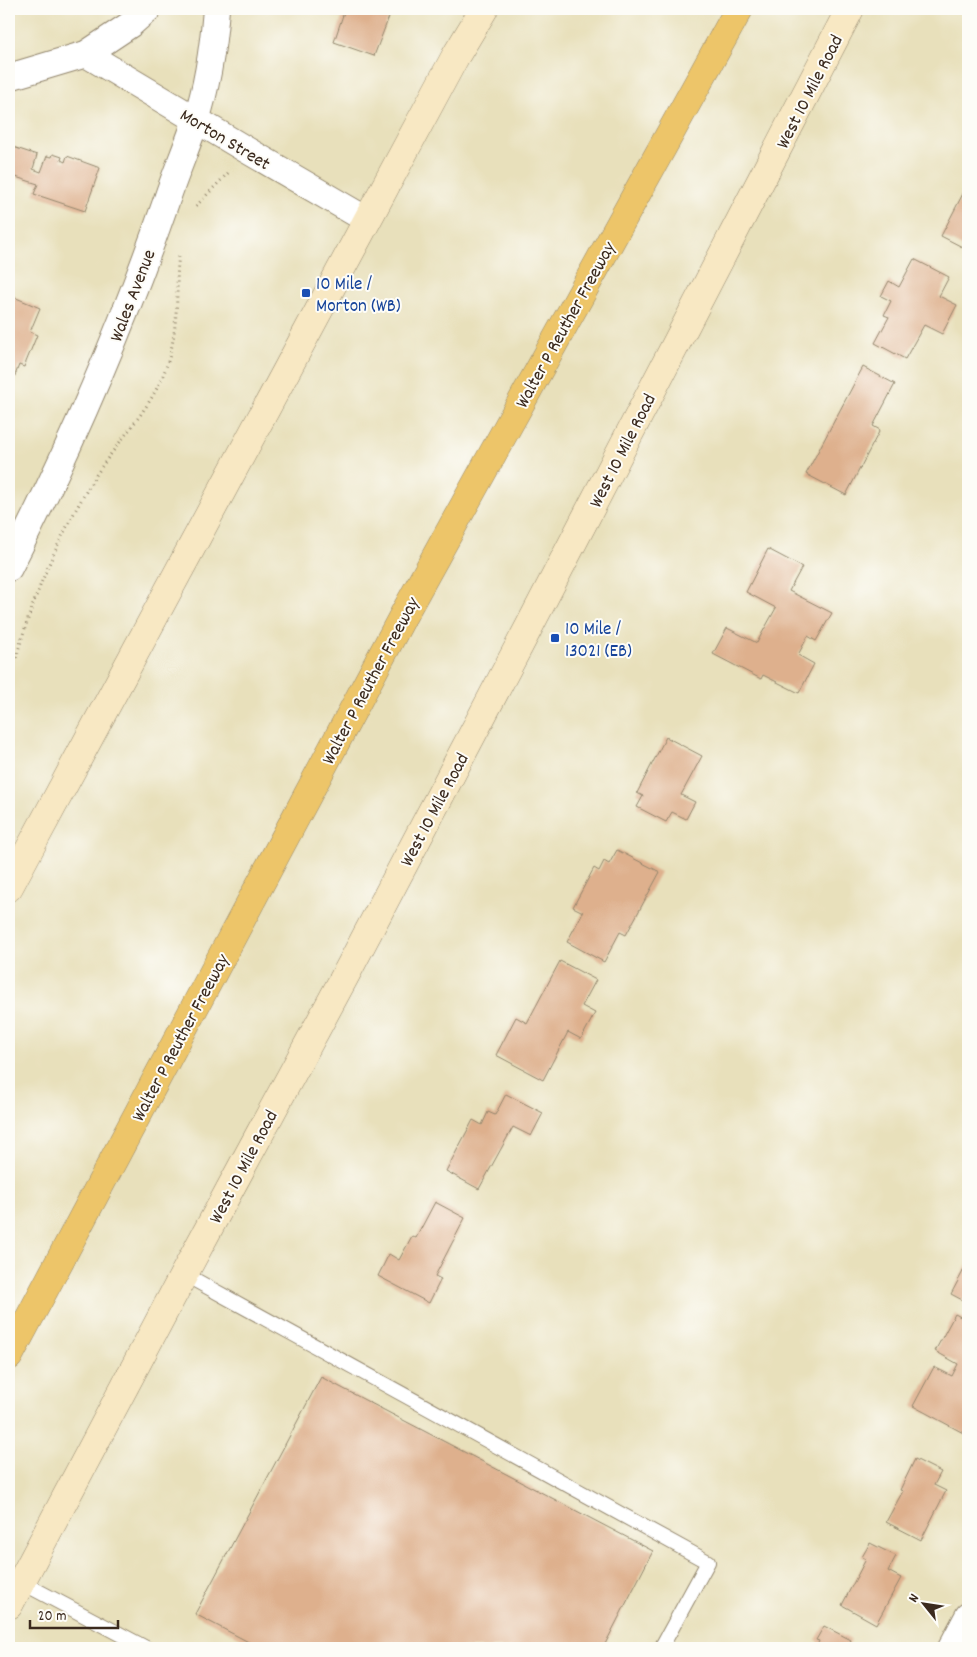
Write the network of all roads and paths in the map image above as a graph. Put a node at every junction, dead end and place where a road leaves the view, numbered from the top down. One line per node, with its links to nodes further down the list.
1 (148, 9): 6 (street)
2 (216, 9): 8 (street, Wales Avenue)
3 (484, 9): 11 (main road)
4 (739, 9): 17 (highway, Walter P Reuther Freeway)
5 (850, 9): 16 (main road, West 10 Mile Road)
6 (86, 54): 7 (street); 8 (street, Morton Street)
7 (9, 77)
8 (196, 120): 11 (street, Morton Street); 13 (street, Wales Avenue)
9 (233, 167): 10 (path)
10 (195, 206)
11 (367, 220): 15 (main road)
12 (180, 251): 14 (path)
13 (9, 568)
14 (9, 687)
15 (9, 887)
16 (184, 1274): 18 (main road, West 10 Mile Road); 21 (lane)
17 (9, 1356)
18 (15, 1594): 20 (lane)
19 (968, 1616): 22 (street)
20 (146, 1648)
21 (661, 1648)
22 (951, 1648)

